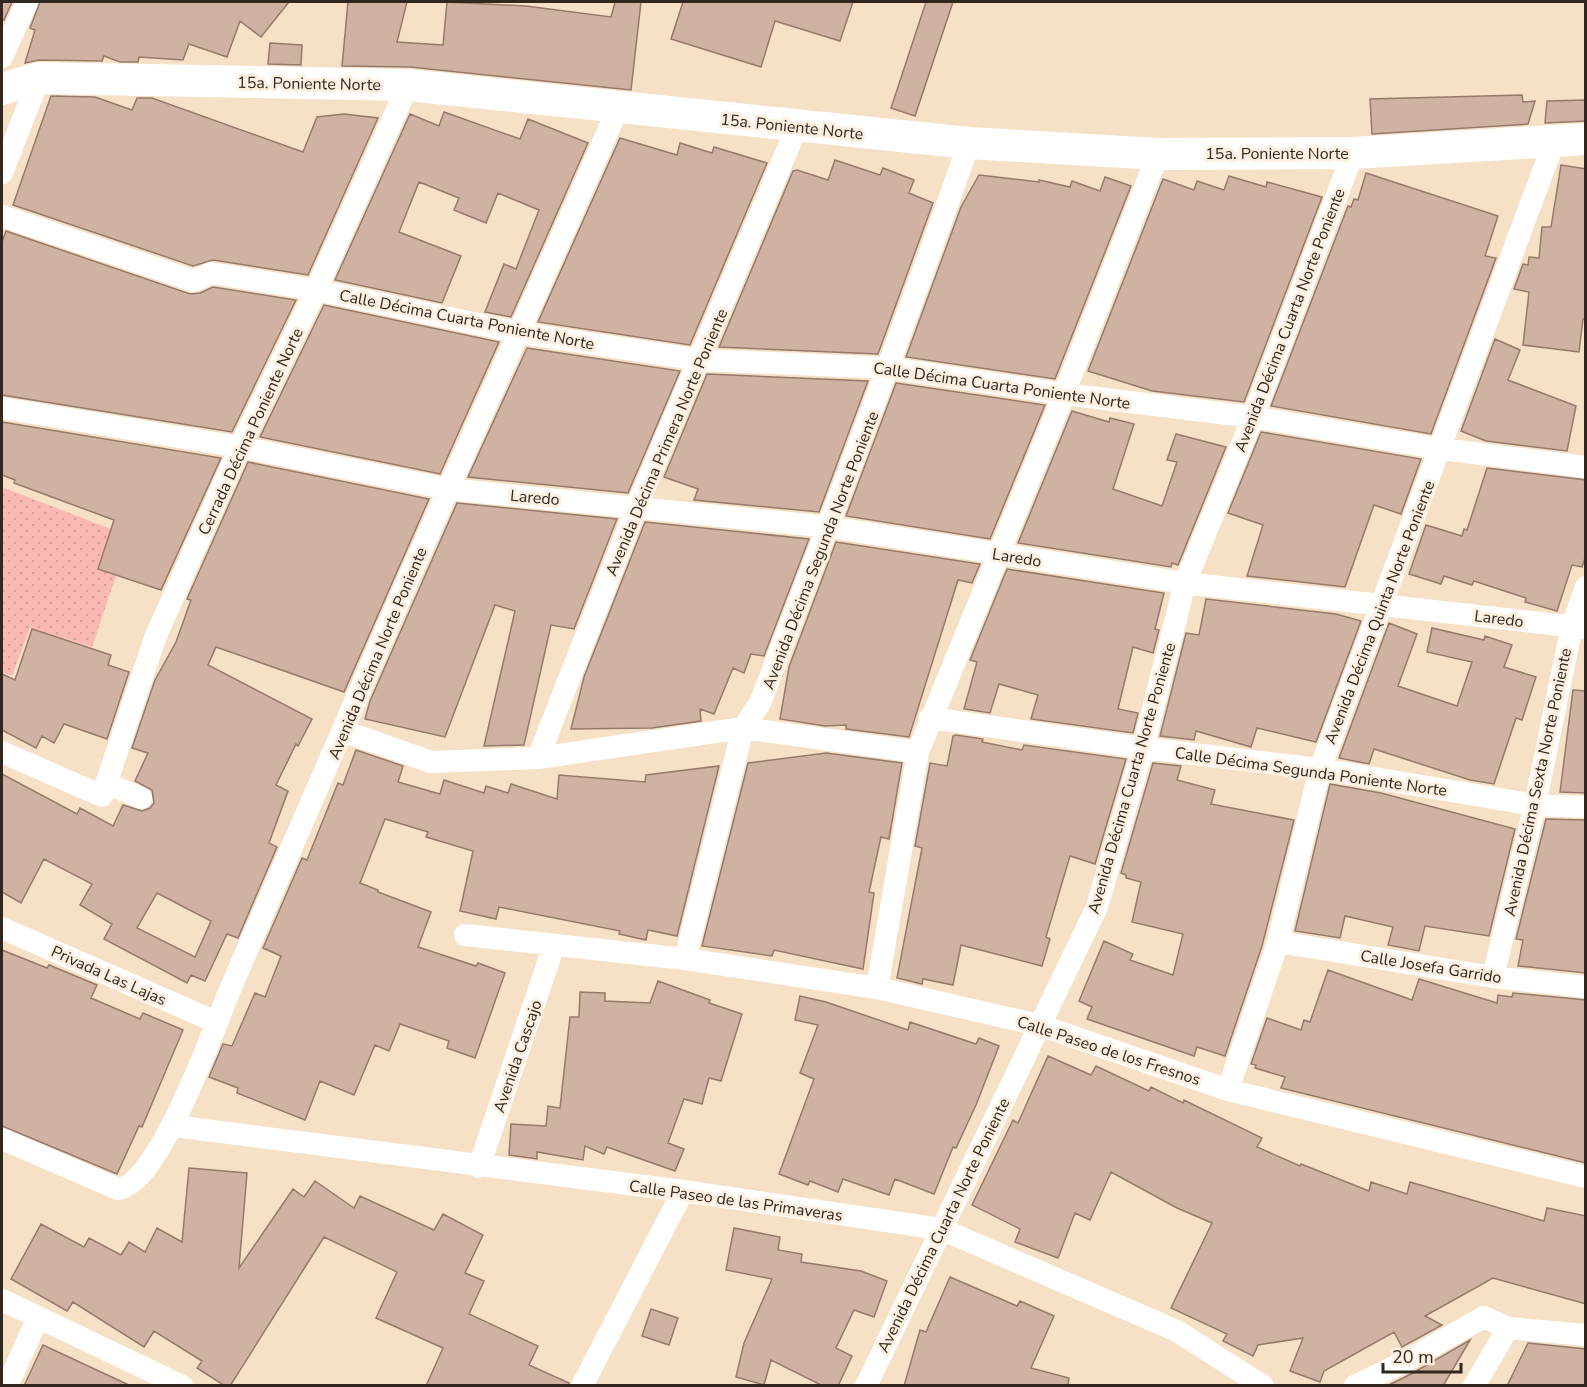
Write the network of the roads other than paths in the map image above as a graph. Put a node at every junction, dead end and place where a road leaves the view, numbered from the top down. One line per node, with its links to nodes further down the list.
1 (27, 2): 2 (street)
2 (2, 57)
3 (39, 78): 4 (street, 15a. Poniente Norte); 5 (street, 15a. Poniente Norte); 13 (street)
4 (408, 85): 6 (street, 15a. Poniente Norte); 15 (street, Cerrada Décima Poniente Norte)
5 (2, 89)
6 (618, 108): 7 (street, 15a. Poniente Norte); 16 (street, Avenida Décima Norte Poniente)
7 (797, 127): 10 (street, 15a. Poniente Norte); 17 (street, Avenida Décima Primera Norte Poniente)
8 (1586, 139): 9 (street, 15a. Poniente Norte)
9 (1554, 142): 11 (street, 15a. Poniente Norte); 23 (street, Avenida Décima Quinta Norte Poniente)
10 (969, 143): 12 (street, 15a. Poniente Norte); 18 (street, Avenida Décima Segunda Norte Poniente)
11 (1353, 153): 12 (street, 15a. Poniente Norte); 21 (street, Avenida Décima Cuarta Norte Poniente)
12 (1158, 154): 19 (street)
13 (2, 173)
14 (2, 216): 15 (street, Calle Décima Cuarta Poniente Norte)
15 (316, 290): 16 (street, Calle Décima Cuarta Poniente Norte); 22 (street, Cerrada Décima Poniente Norte)
16 (521, 333): 17 (street, Calle Décima Cuarta Poniente Norte); 25 (street, Avenida Décima Norte Poniente)
17 (700, 360): 18 (street, Calle Décima Cuarta Poniente Norte); 26 (street, Avenida Décima Primera Norte Poniente)
18 (890, 368): 19 (street, Calle Décima Cuarta Poniente Norte); 27 (street, Avenida Décima Segunda Norte Poniente)
19 (1064, 394): 21 (street, Calle Décima Cuarta Poniente Norte); 28 (street)
20 (2, 408): 22 (street, Laredo)
21 (1253, 417): 23 (street, Calle Décima Cuarta Poniente Norte); 29 (street, Avenida Décima Cuarta Norte Poniente)
22 (240, 447): 25 (street, Laredo); 41 (street, Cerrada Décima Poniente Norte)
23 (1441, 449): 24 (street, Calle Décima Cuarta Poniente Norte); 31 (street, Avenida Décima Quinta Norte Poniente)
24 (1586, 467)
25 (448, 489): 26 (street, Laredo); 35 (street, Avenida Décima Norte Poniente)
26 (637, 506): 27 (street, Laredo); 39 (street, Avenida Décima Primera Norte Poniente)
27 (829, 527): 28 (street, Laredo); 34 (street, Avenida Décima Segunda Norte Poniente)
28 (997, 554): 29 (street, Laredo); 33 (street)
29 (1185, 583): 31 (street, Laredo); 36 (street, Avenida Décima Cuarta Norte Poniente)
30 (1586, 588): 32 (street, Avenida Décima Sexta Norte Poniente)
31 (1380, 604): 32 (street, Laredo); 40 (street, Avenida Décima Quinta Norte Poniente)
32 (1579, 627): 43 (street, Avenida Décima Sexta Norte Poniente)
33 (930, 718): 36 (street, Calle Décima Segunda Poniente Norte); 38 (street)
34 (743, 728): 38 (street); 39 (street); 49 (street, Avenida Décima Segunda Norte Poniente)
35 (343, 731): 39 (street); 53 (street, Avenida Décima Norte Poniente)
36 (1143, 748): 40 (street, Calle Décima Segunda Poniente Norte); 54 (street, Avenida Décima Cuarta Norte Poniente)
37 (2, 752): 41 (street)
38 (918, 752): 52 (street)
39 (538, 758)
40 (1320, 769): 43 (street, Calle Décima Segunda Poniente Norte); 47 (street, Avenida Décima Quinta Norte Poniente)
41 (106, 783): 42 (street)
42 (141, 798)
43 (1535, 805): 44 (street, Calle Décima Segunda Poniente Norte); 50 (street, Avenida Décima Sexta Norte Poniente)
44 (1586, 807)
45 (2, 928): 53 (street, Privada Las Lajas)
46 (465, 935): 48 (street, Calle Paseo de los Fresnos)
47 (1278, 942): 50 (street, Calle Josefa Garrido); 55 (street, Avenida Décima Quinta Norte Poniente)
48 (554, 945): 49 (street, Calle Paseo de los Fresnos); 58 (street, Avenida Cascajo)
49 (685, 959): 52 (street, Calle Paseo de los Fresnos)
50 (1493, 977): 51 (street, Calle Josefa Garrido)
51 (1586, 987)
52 (877, 988): 54 (street, Calle Paseo de los Fresnos)
53 (216, 1022): 56 (street, Avenida Décima Norte Poniente)
54 (1039, 1024): 55 (street, Calle Paseo de los Fresnos); 61 (street, Avenida Décima Cuarta Norte Poniente)
55 (1228, 1090): 59 (street, Calle Paseo de los Fresnos)
56 (174, 1126): 57 (street, Avenida Décima Norte Poniente); 58 (street, Calle Paseo de las Primaveras)
57 (2, 1139)
58 (479, 1167): 60 (street, Calle Paseo de las Primaveras)
59 (1586, 1177)
60 (683, 1191): 61 (street, Calle Paseo de las Primaveras); 68 (street)
61 (941, 1229): 69 (street, Avenida Décima Cuarta Norte Poniente); 70 (street, Calle Paseo de las Primaveras)
62 (2, 1300): 63 (street)
63 (38, 1318): 66 (street); 67 (street)
64 (1508, 1329): 65 (street); 71 (street); 72 (street)
65 (1586, 1335)
66 (7, 1386)
67 (182, 1386)
68 (582, 1386)
69 (866, 1386)
70 (1263, 1386)
71 (1355, 1386)
72 (1474, 1386)

